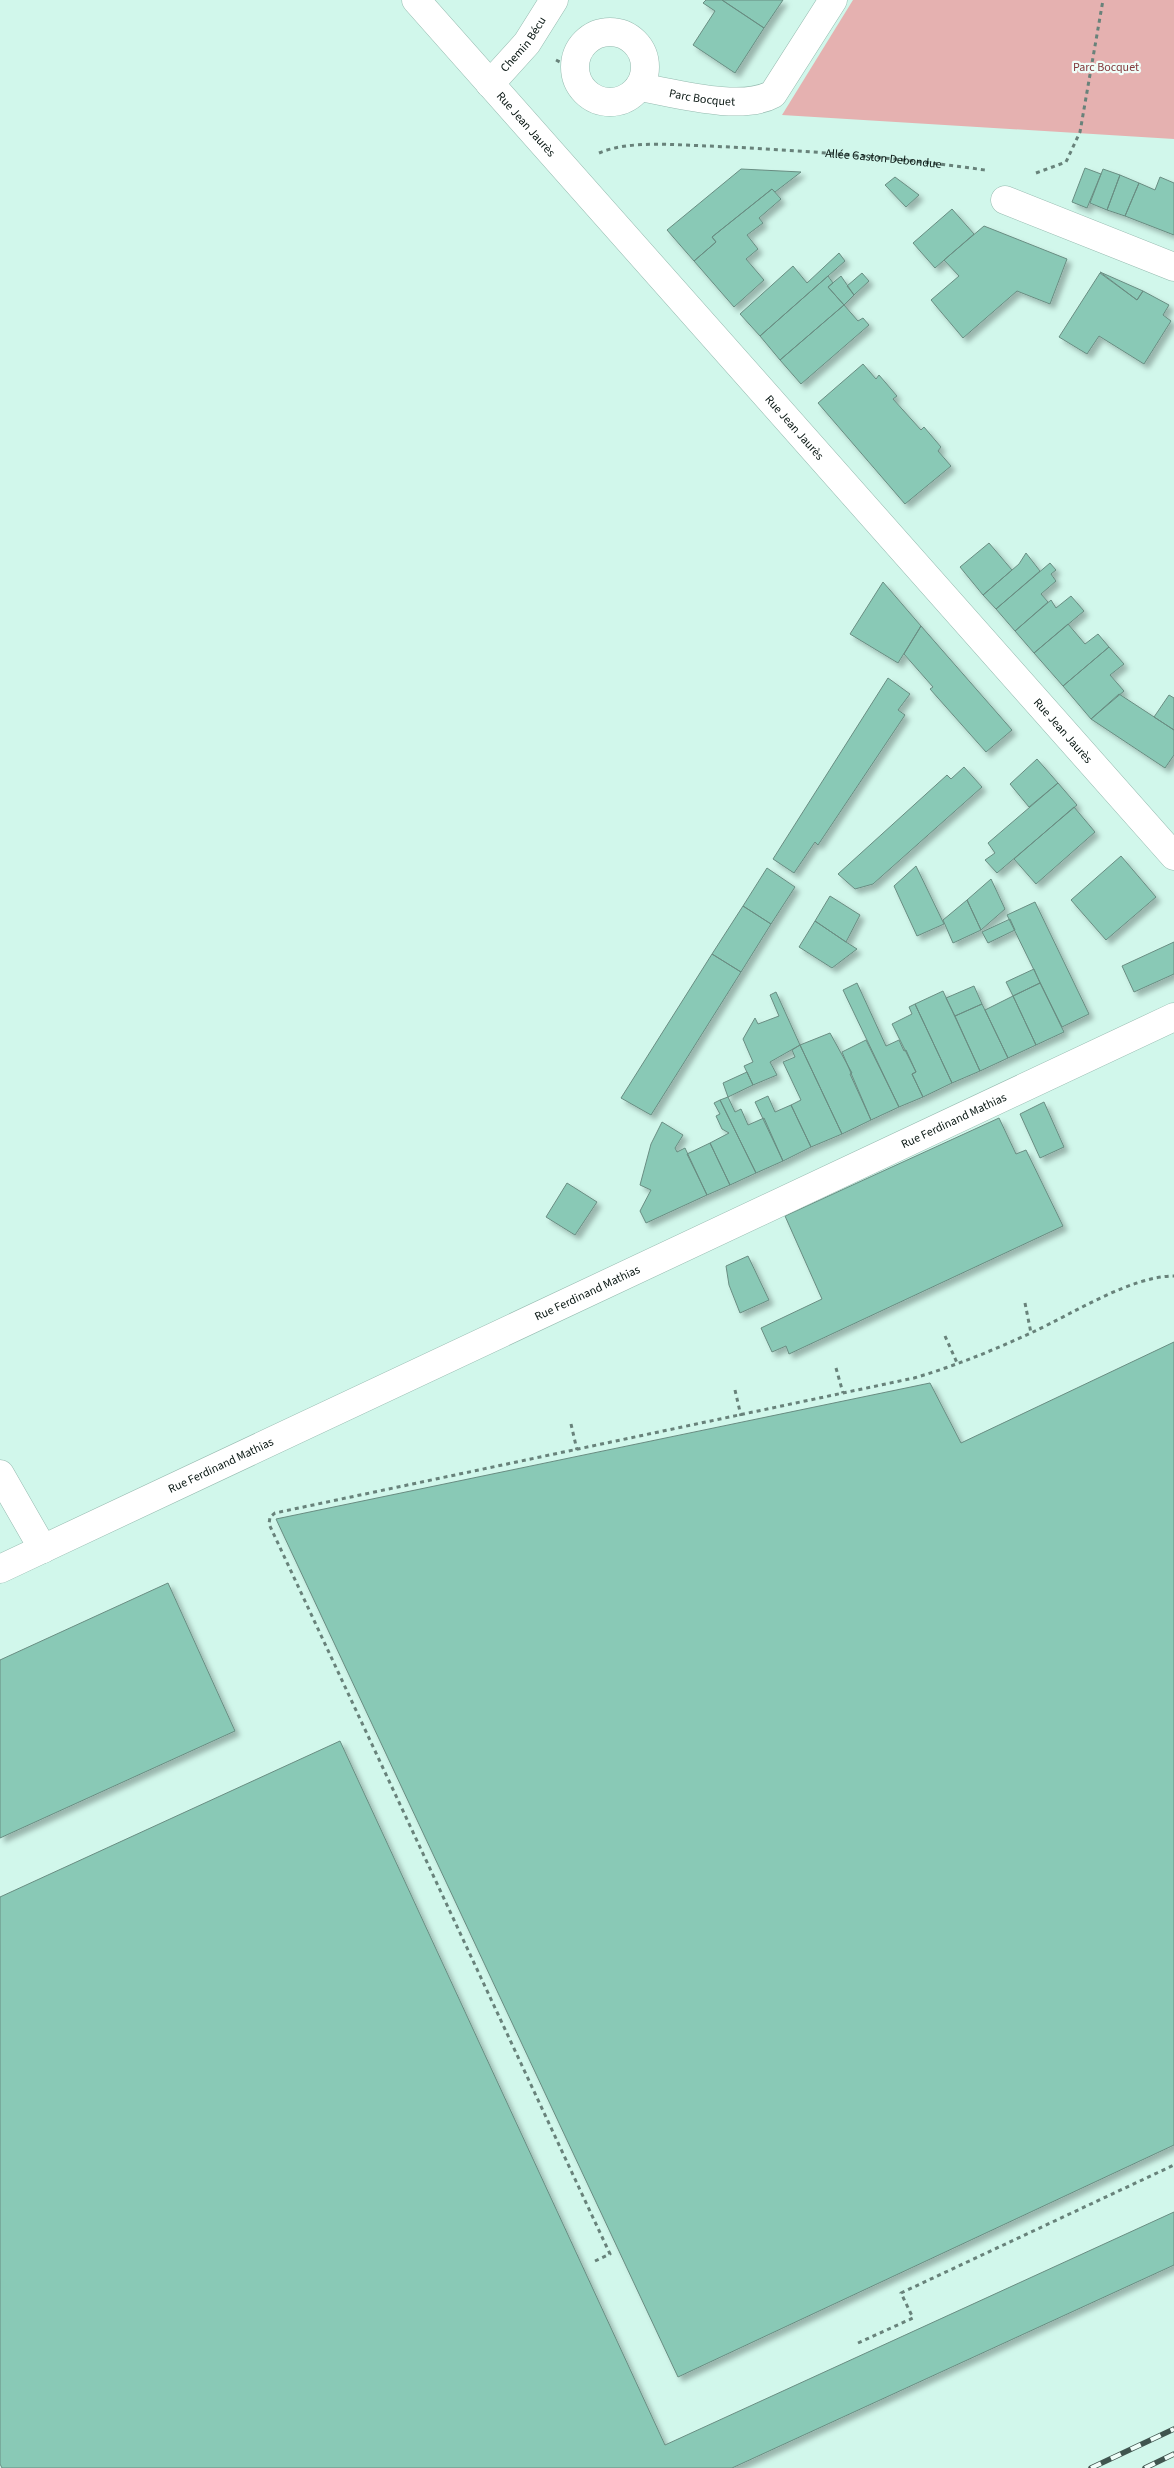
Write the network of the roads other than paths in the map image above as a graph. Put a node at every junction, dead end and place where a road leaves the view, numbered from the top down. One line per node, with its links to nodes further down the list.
1 (416, 0): 4 (street, Rue Jean Jaurès)
2 (554, 0): 4 (street, Chemin Bécu)
3 (833, 0): 5 (street, Parc Bocquet)
4 (490, 84): 8 (street, Rue Jean Jaurès)
5 (639, 87)
6 (1005, 200): 7 (street)
7 (1174, 267)
8 (1174, 856)
9 (1174, 1017): 11 (street, Rue Ferdinand Mathias)
10 (0, 1474): 11 (street)
11 (42, 1549): 12 (street, Rue Ferdinand Mathias)
12 (0, 1569)

